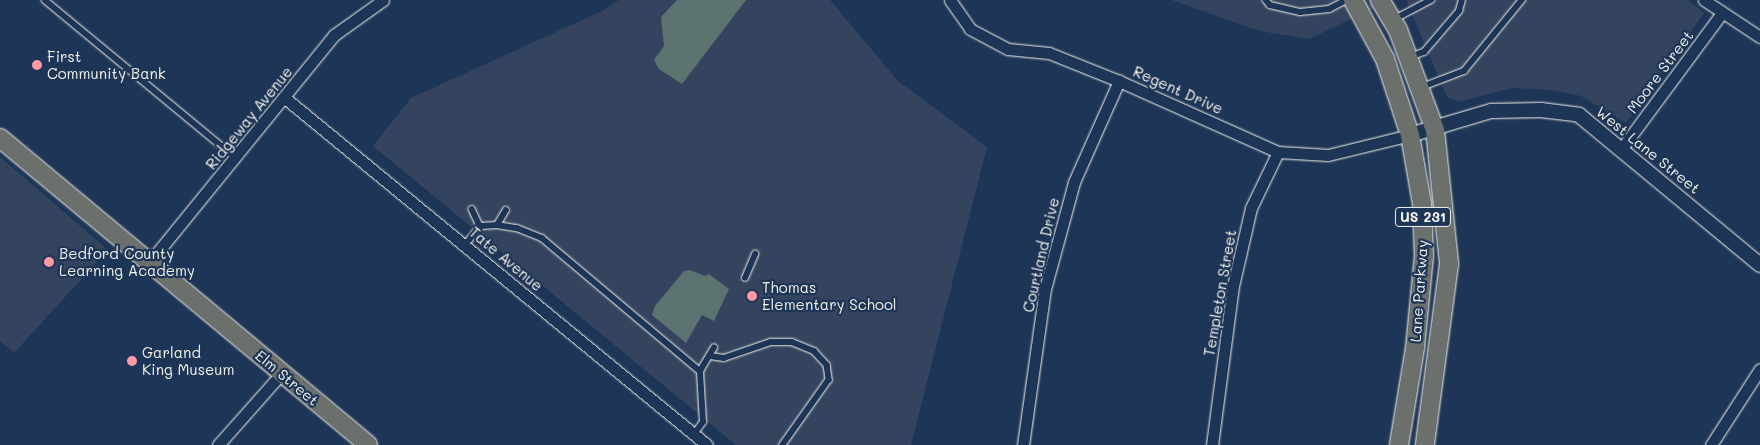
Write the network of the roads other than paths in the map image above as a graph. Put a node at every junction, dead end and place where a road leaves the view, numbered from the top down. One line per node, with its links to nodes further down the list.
1 (45, 0): 24 (lane)
2 (383, 0): 18 (street, Ridgeway Avenue)
3 (950, 0): 16 (street, Regent Drive)
4 (1266, 0): 5 (lane)
5 (1347, 0)
6 (1353, 0): 20 (main road, Lane Parkway / US 231)
7 (1380, 0): 13 (main road, Lane Parkway / US 231)
8 (1431, 0): 13 (lane)
9 (1462, 0): 15 (lane)
10 (1522, 0): 17 (lane)
11 (1704, 0): 12 (street)
12 (1721, 14): 14 (street); 22 (street, Moore Street)
13 (1392, 20): 15 (main road, Lane Parkway / US 231)
14 (1760, 37)
15 (1408, 58): 17 (main road, Lane Parkway / US 231)
16 (1120, 81): 23 (street, Regent Drive); 44 (street, Courtland Drive)
17 (1420, 88): 19 (main road, Lane Parkway / US 231)
18 (285, 98): 24 (street, Ridgeway Avenue); 29 (street, Tate Avenue)
19 (1435, 130): 20 (street, West Lane Street); 22 (street, West Lane Street); 47 (main road, Lane Parkway / US 231)
20 (1410, 135): 23 (street, Regent Drive); 46 (main road, Lane Parkway / US 231)
21 (0, 138): 31 (main road, Elm Street)
22 (1622, 148): 32 (street, West Lane Street)
23 (1278, 152): 45 (street, Templeton Street)
24 (236, 158): 31 (street, Ridgeway Avenue)
25 (472, 209): 28 (lane)
26 (506, 210): 27 (lane)
27 (498, 225): 28 (lane); 37 (lane)
28 (480, 226): 29 (lane)
29 (466, 244): 39 (street, Tate Avenue)
30 (755, 254): 33 (lane)
31 (148, 264): 38 (main road, Elm Street)
32 (1760, 264)
33 (745, 278)
34 (714, 348): 35 (lane)
35 (710, 356): 37 (lane); 43 (lane)
36 (1760, 369): 48 (street)
37 (700, 371): 39 (lane)
38 (282, 373): 40 (street); 41 (main road, Elm Street)
39 (694, 434): 42 (street, Tate Avenue)
40 (218, 445)
41 (368, 445)
42 (707, 445)
43 (783, 445)
44 (1023, 445)
45 (1212, 445)
46 (1398, 445)
47 (1425, 445)
48 (1711, 445)

